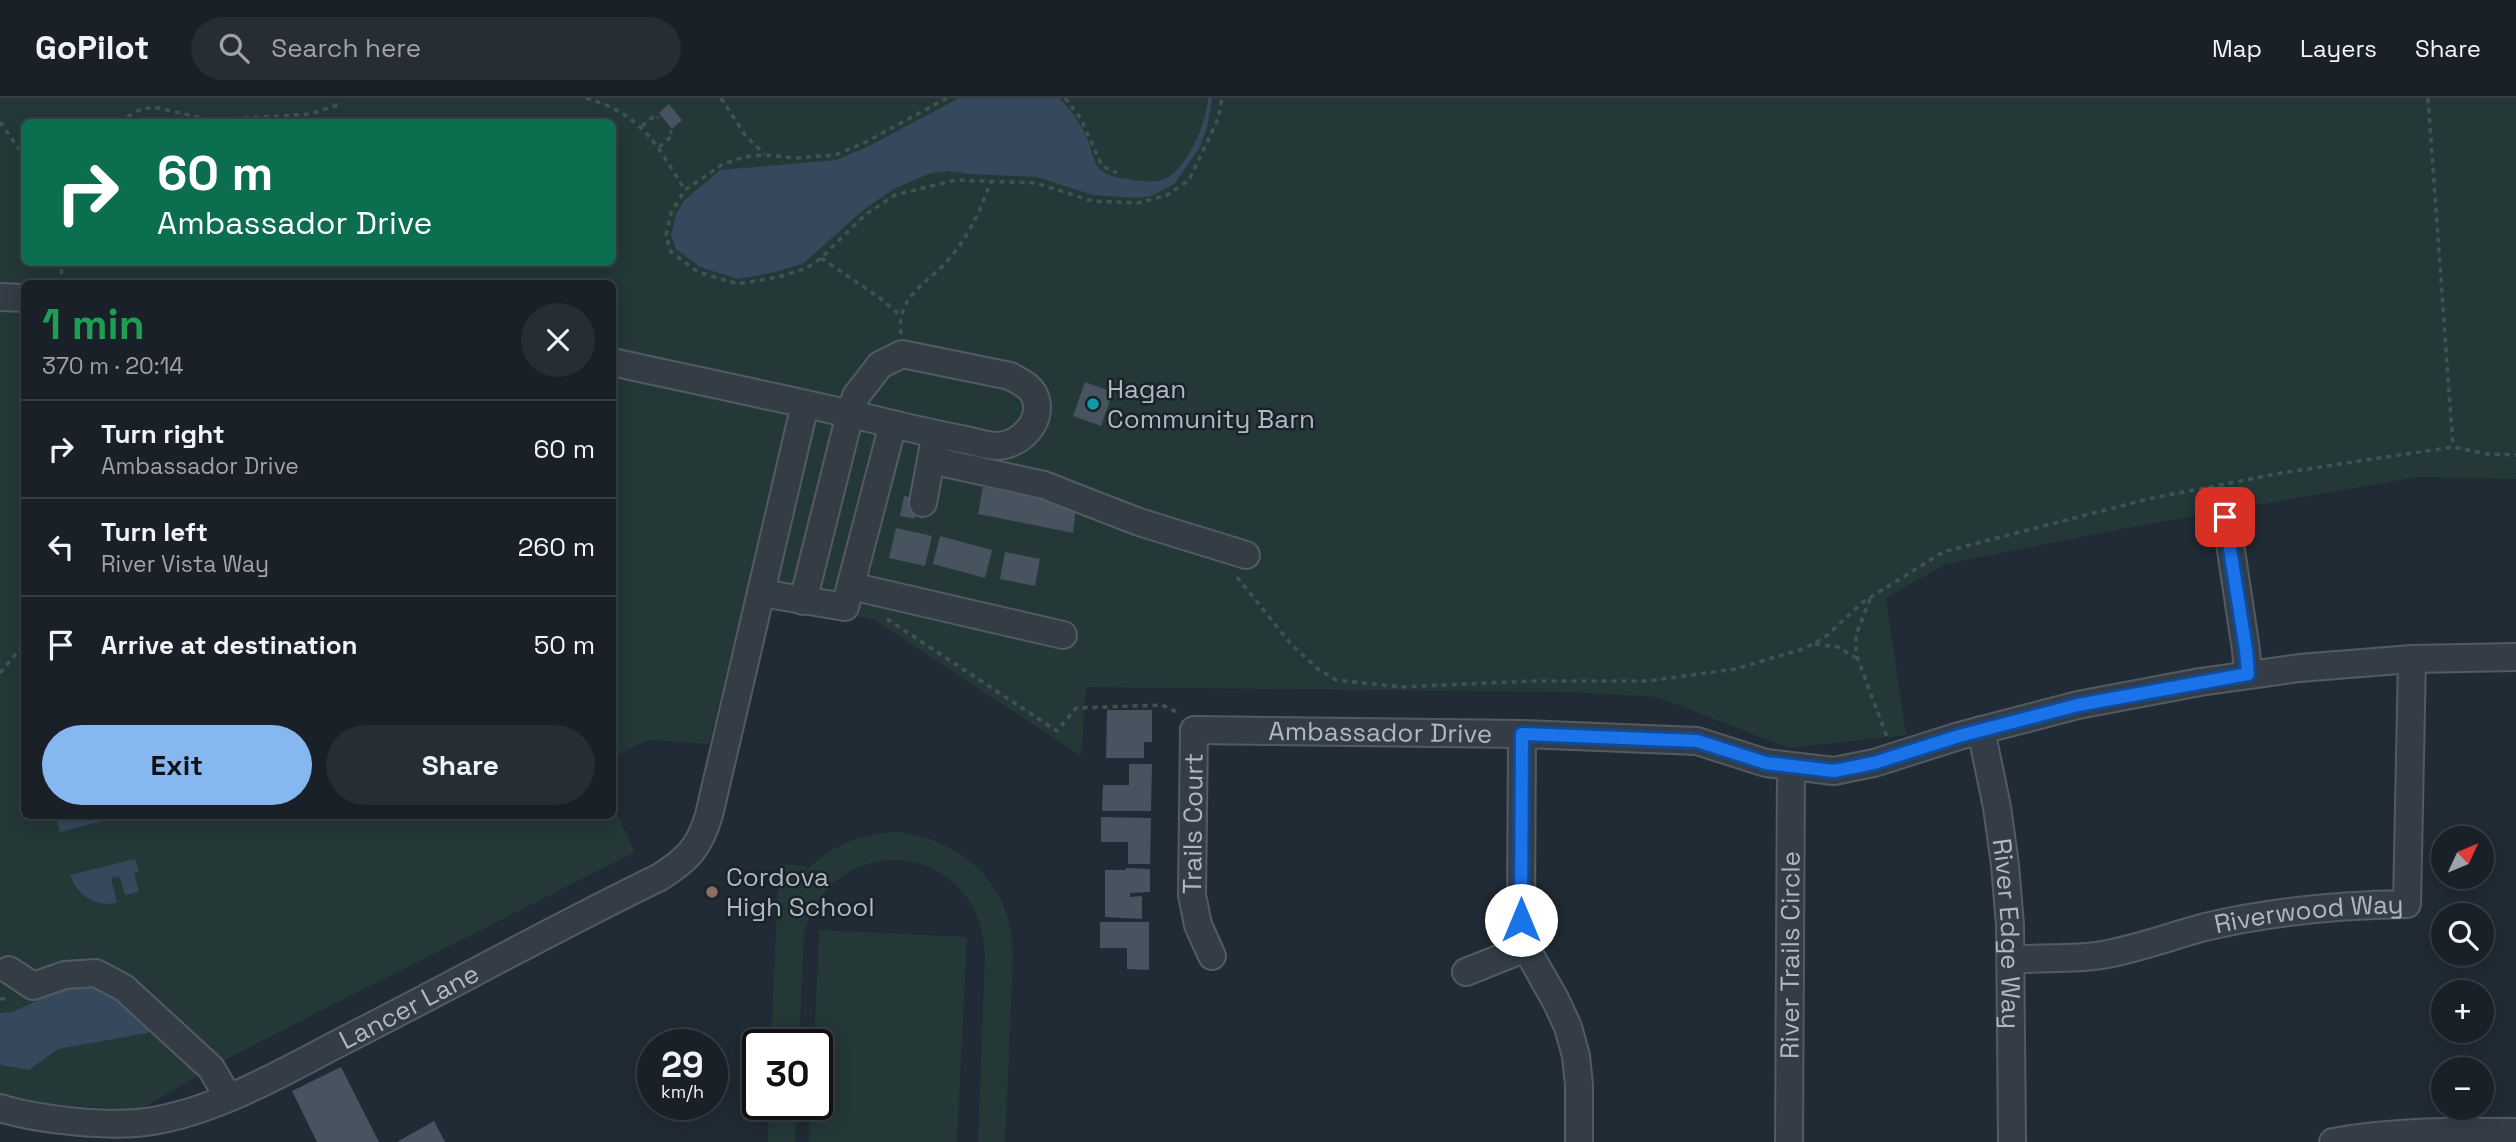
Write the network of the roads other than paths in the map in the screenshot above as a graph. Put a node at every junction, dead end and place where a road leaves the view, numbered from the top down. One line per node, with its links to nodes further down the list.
1 (0, 297): 2 (street)
2 (21, 298)
3 (616, 363): 4 (street)
4 (805, 404): 5 (street); 12 (street, Lancer Lane)
5 (850, 414): 6 (street); 7 (street); 14 (street)
6 (893, 424): 7 (street); 13 (street)
7 (935, 434): 8 (street)
8 (931, 460): 9 (street); 11 (street)
9 (923, 503)
10 (2225, 517): 18 (street)
11 (1239, 563)
12 (761, 593): 14 (street); 28 (street, Lancer Lane)
13 (848, 597): 14 (street); 15 (street)
14 (803, 601)
15 (1063, 635)
16 (2516, 657): 17 (street, Ambassador Drive)
17 (2412, 659): 18 (street, Ambassador Drive); 25 (street, Riverwood Way)
18 (2248, 674): 20 (street, Ambassador Drive)
19 (1194, 730): 21 (street, Ambassador Drive); 24 (street, Trails Court)
20 (1981, 730): 22 (street, Ambassador Drive); 25 (street, River Edge Way)
21 (1522, 734): 22 (street, Ambassador Drive); 23 (street)
22 (1791, 768): 32 (street, River Trails Circle)
23 (1526, 948): 27 (street); 31 (street)
24 (1212, 956)
25 (2011, 960): 33 (street, River Edge Way)
26 (9, 970): 28 (street)
27 (1466, 972)
28 (228, 1097): 29 (street, Lancer Lane)
29 (0, 1108)
30 (2516, 1132): 34 (street)
31 (1579, 1142)
32 (1789, 1142)
33 (2012, 1142)
34 (2333, 1142)

